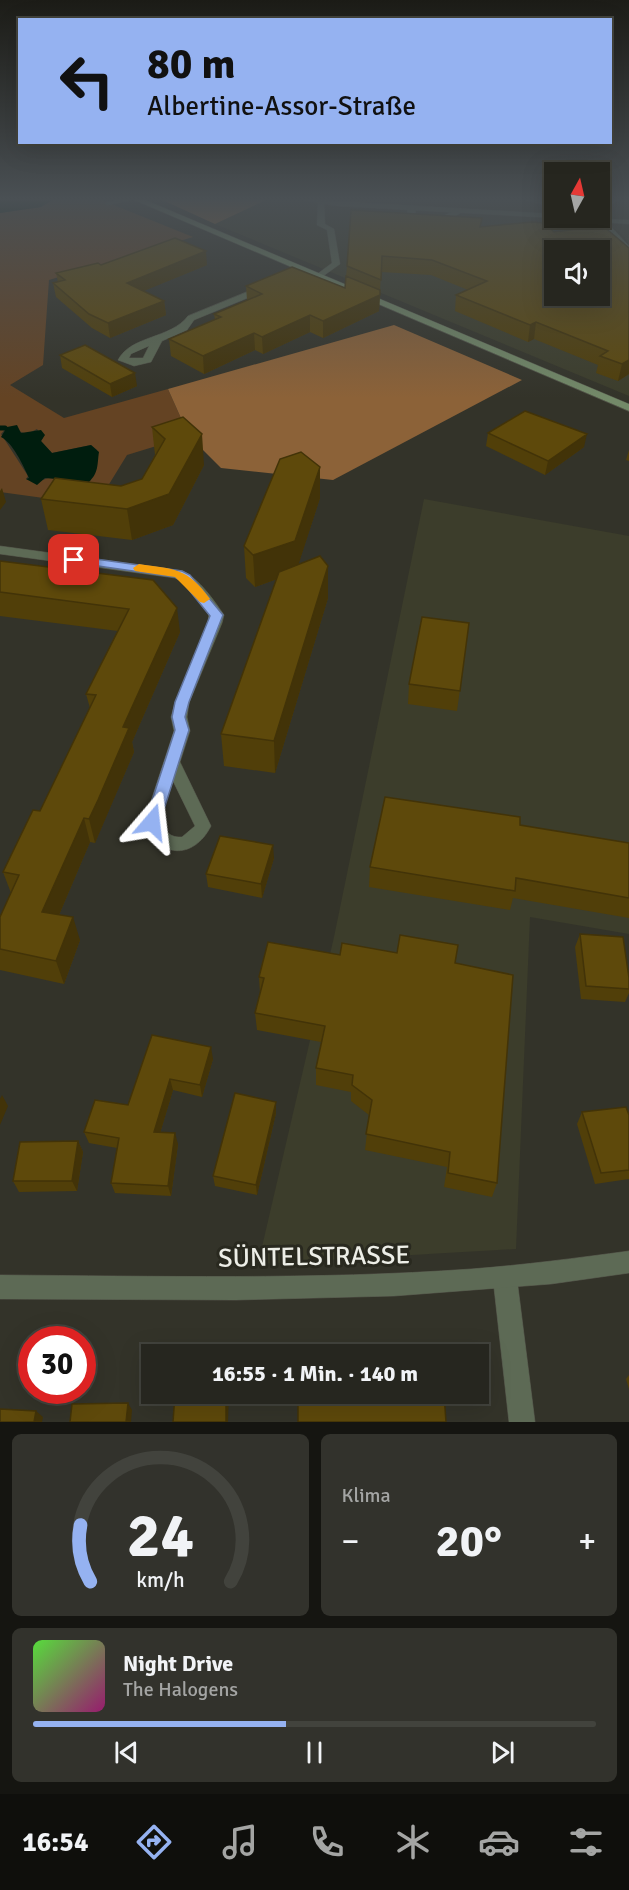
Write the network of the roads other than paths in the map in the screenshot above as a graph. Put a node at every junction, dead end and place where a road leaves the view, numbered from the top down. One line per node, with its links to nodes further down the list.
1 (292, 265): 3 (main road)
2 (334, 265): 4 (lane)
3 (305, 271): 4 (main road); 5 (street)
4 (319, 277): 6 (main road)
5 (157, 340)
6 (629, 408)
7 (0, 550): 8 (street)
8 (172, 762)
9 (629, 1262): 10 (street, SÜNTELSTRASSE)
10 (505, 1279): 11 (street, SÜNTELSTRASSE); 12 (street)
11 (0, 1287)
12 (522, 1422)

